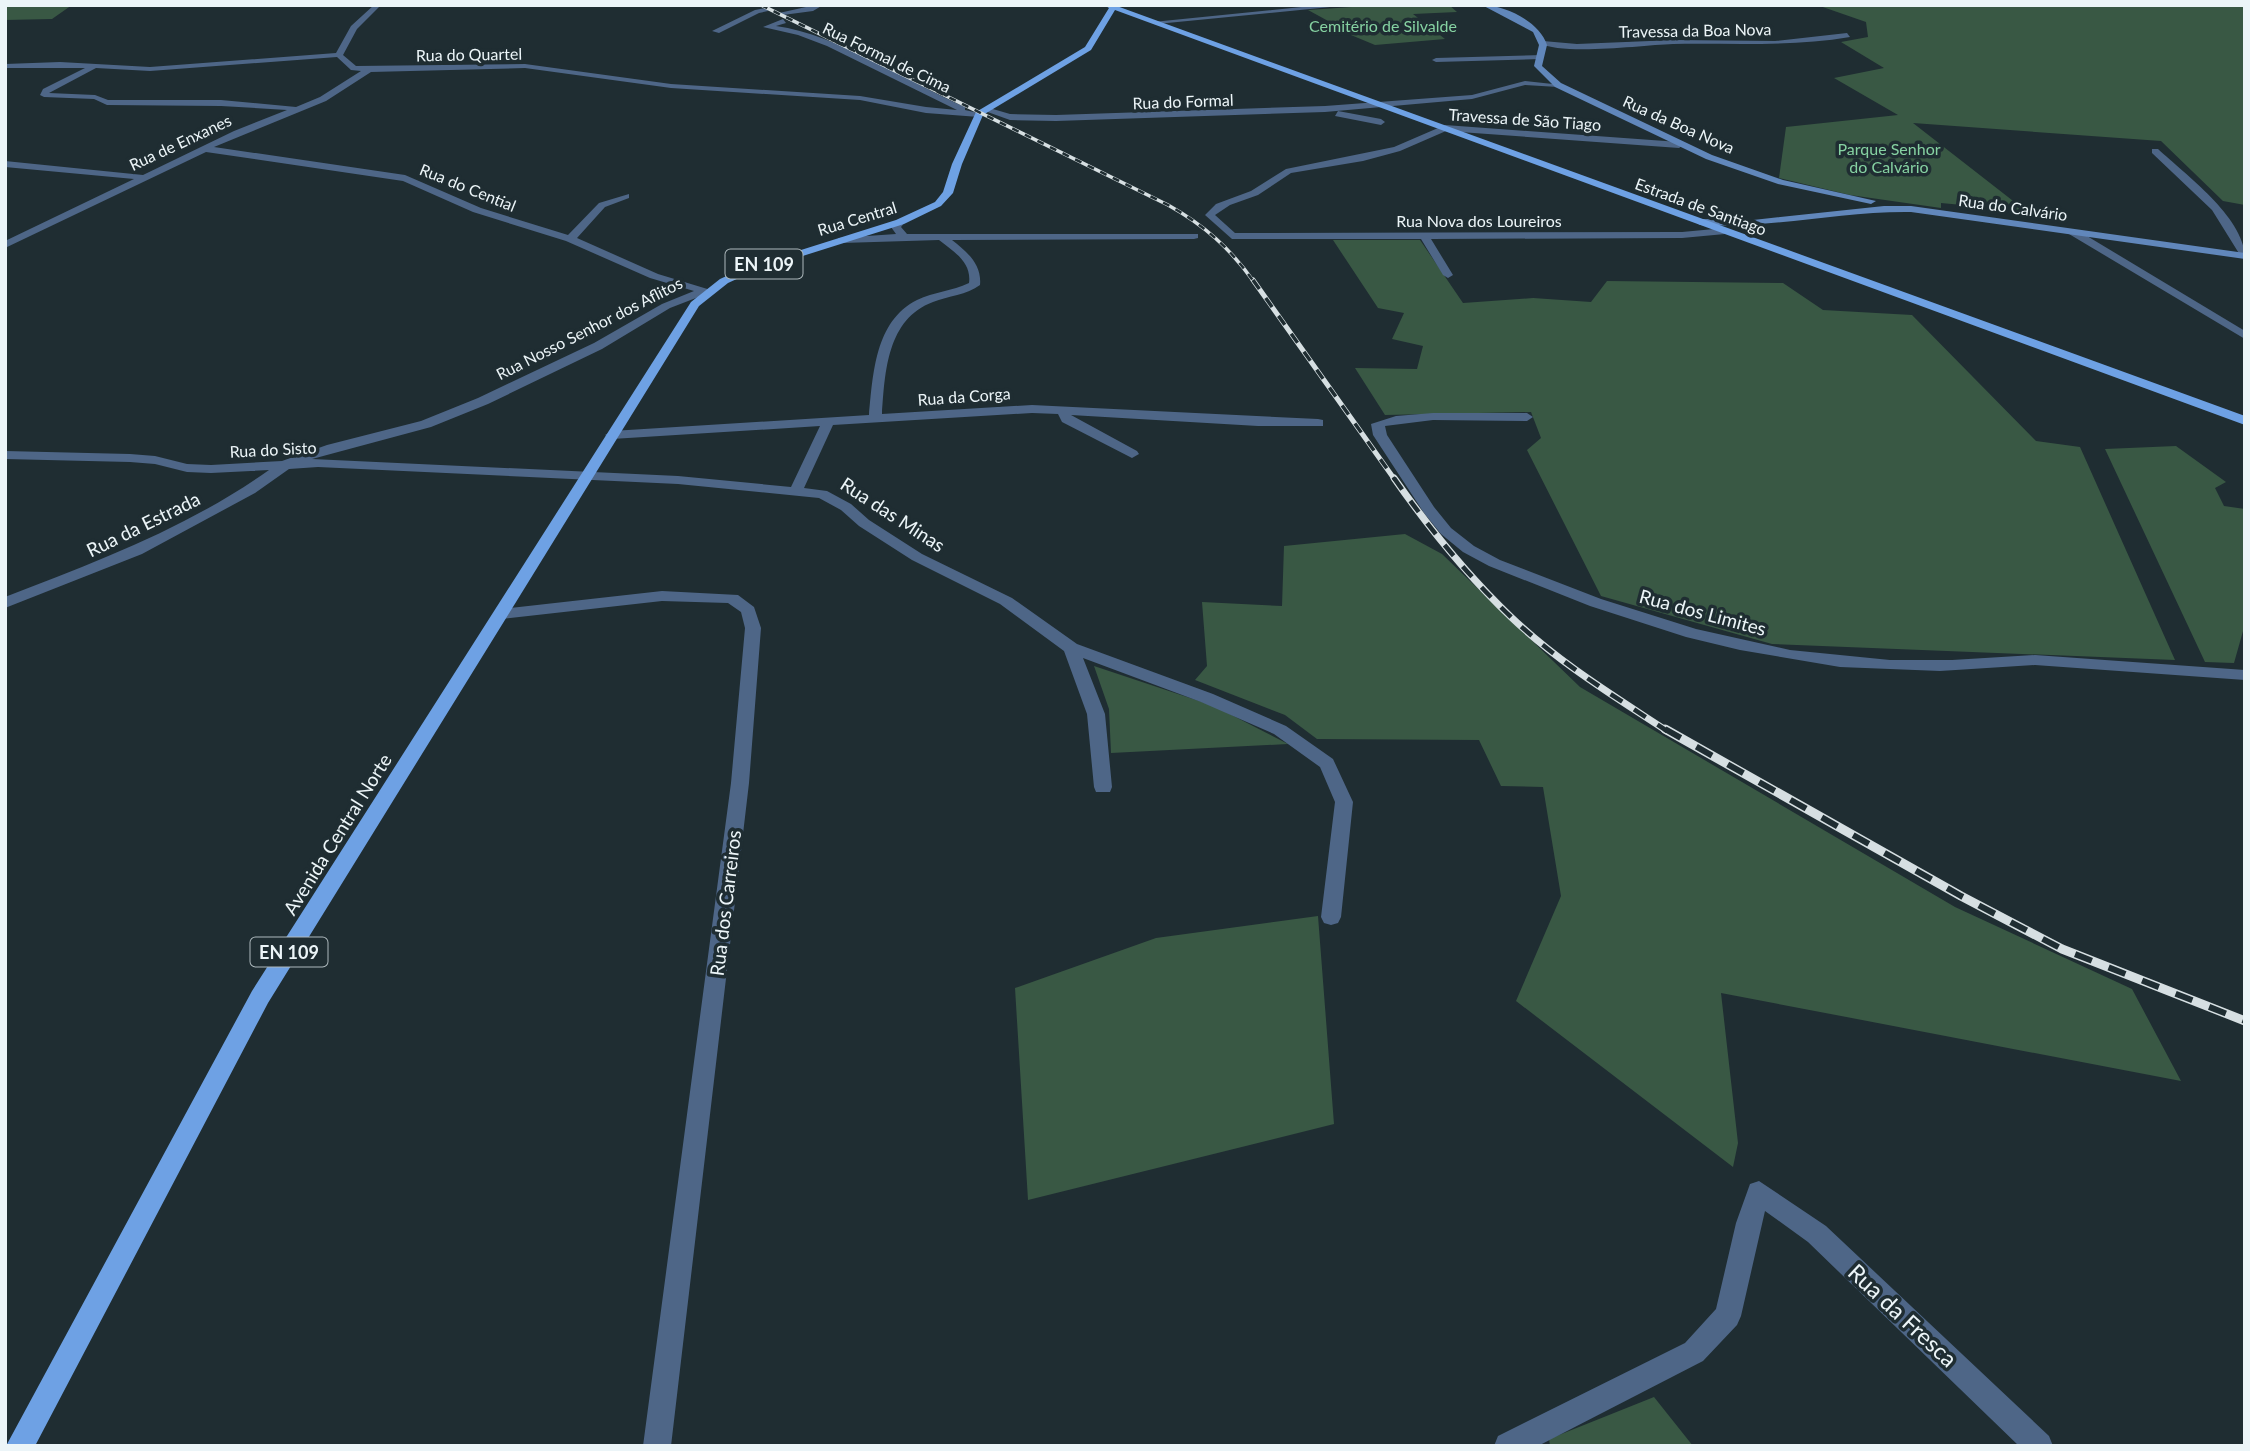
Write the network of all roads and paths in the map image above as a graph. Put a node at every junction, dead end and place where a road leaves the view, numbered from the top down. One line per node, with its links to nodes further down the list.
1 (378, 5): 16 (street)
2 (821, 5): 10 (street)
3 (1247, 5): 9 (street)
4 (1347, 5): 9 (street)
5 (1485, 5): 14 (main road)
6 (760, 9): 7 (street); 10 (street); 12 (street)
7 (729, 12)
8 (1111, 13): 11 (main road, Estrada de Santiago); 27 (main road)
9 (1250, 14): 11 (street)
10 (783, 17): 27 (street, Rua Formal de Cima)
11 (1157, 22): 24 (main road, Estrada de Santiago)
12 (716, 31)
13 (1847, 35): 14 (street, Travessa da Boa Nova)
14 (1542, 50): 15 (street); 17 (street); 21 (main road)
15 (1636, 51)
16 (339, 55): 19 (street); 20 (street, Rua do Quartel)
17 (1436, 60)
18 (5, 66): 19 (street)
19 (93, 66): 25 (street)
20 (369, 70): 25 (street, Rua de Enxanes); 27 (street, Rua do Quartel)
21 (1541, 71): 22 (street); 23 (main road, Rua da Boa Nova)
22 (1525, 83): 23 (street); 24 (street, Rua do Formal)
23 (1558, 85): 30 (main road, Rua da Boa Nova)
24 (1383, 106): 26 (street, Rua do Formal); 29 (main road, Estrada de Santiago)
25 (302, 109): 31 (street, Rua de Enxanes)
26 (1325, 109): 27 (street, Rua do Formal); 28 (street)
27 (978, 112): 39 (main road, Rua Central / EN 109)
28 (1381, 122)
29 (1445, 128): 30 (street, Travessa de São Tiago); 40 (main road, Estrada de Santiago); 46 (street, Travessa de São Tiago)
30 (1679, 145): 35 (main road, Rua da Boa Nova)
31 (206, 149): 34 (street, Rua de Enxanes); 49 (street, Rua do Cential)
32 (2155, 150): 53 (street)
33 (5, 164): 34 (street)
34 (142, 177): 51 (street, Rua de Enxanes)
35 (1837, 195): 37 (main road, Rua da Boa Nova); 38 (main road)
36 (626, 196): 49 (street)
37 (1911, 209): 38 (main road, Rua do Calvário); 43 (main road, Rua do Calvário)
38 (1843, 210): 41 (main road, Rua do Calvário)
39 (900, 222): 47 (street); 50 (main road, Rua Central / EN 109)
40 (1700, 222): 41 (main road, Rua do Calvário); 42 (main road, Estrada de Santiago)
41 (1751, 228): 42 (main road, Rua do Calvário); 52 (main road)
42 (1725, 231): 48 (street, Rua Nova dos Loureiros); 52 (main road, Estrada de Santiago)
43 (2073, 232): 53 (main road, Rua do Calvário); 56 (street)
44 (940, 236): 45 (street); 47 (street); 59 (street)
45 (1194, 236)
46 (1233, 236): 48 (street, Rua Nova dos Loureiros)
47 (904, 237): 50 (street)
48 (1425, 237): 54 (street)
49 (570, 239): 55 (street, Rua do Cential)
50 (842, 240): 55 (main road, Rua Central / EN 109)
51 (5, 245)
52 (1764, 245): 60 (main road, Estrada de Santiago)
53 (2245, 256)
54 (1448, 275)
55 (708, 292): 63 (main road, Rua Central / EN 109); 66 (street, Rua Nosso Senhor dos Aflitos)
56 (2245, 336)
57 (1062, 411): 59 (street, Rua da Corga); 62 (street, Rua da Corga); 64 (street)
58 (1527, 417): 72 (street, Rua dos Limites)
59 (875, 420): 61 (street, Rua da Corga)
60 (2245, 421)
61 (828, 423): 63 (street, Rua da Corga); 68 (street)
62 (1318, 423)
63 (612, 435): 67 (main road, Rua Central / EN 109)
64 (1132, 454)
65 (5, 455): 66 (street, Rua do Sisto)
66 (288, 463): 67 (street, Rua do Sisto); 69 (street, Rua da Estrada)
67 (586, 476): 68 (street, Rua das Minas); 70 (main road, Avenida Central Norte / EN 109)
68 (796, 490): 71 (street, Rua das Minas)
69 (5, 603)
70 (502, 614): 75 (main road, Avenida Central Norte / EN 109); 76 (street, Rua dos Carreiros)
71 (1072, 648): 73 (street); 74 (street, Rua das Minas)
72 (2245, 675)
73 (1103, 787)
74 (1331, 917)
75 (20, 1446)
76 (657, 1446)
77 (1508, 1446): 78 (street, Rua da Fresca)
78 (2039, 1446)

